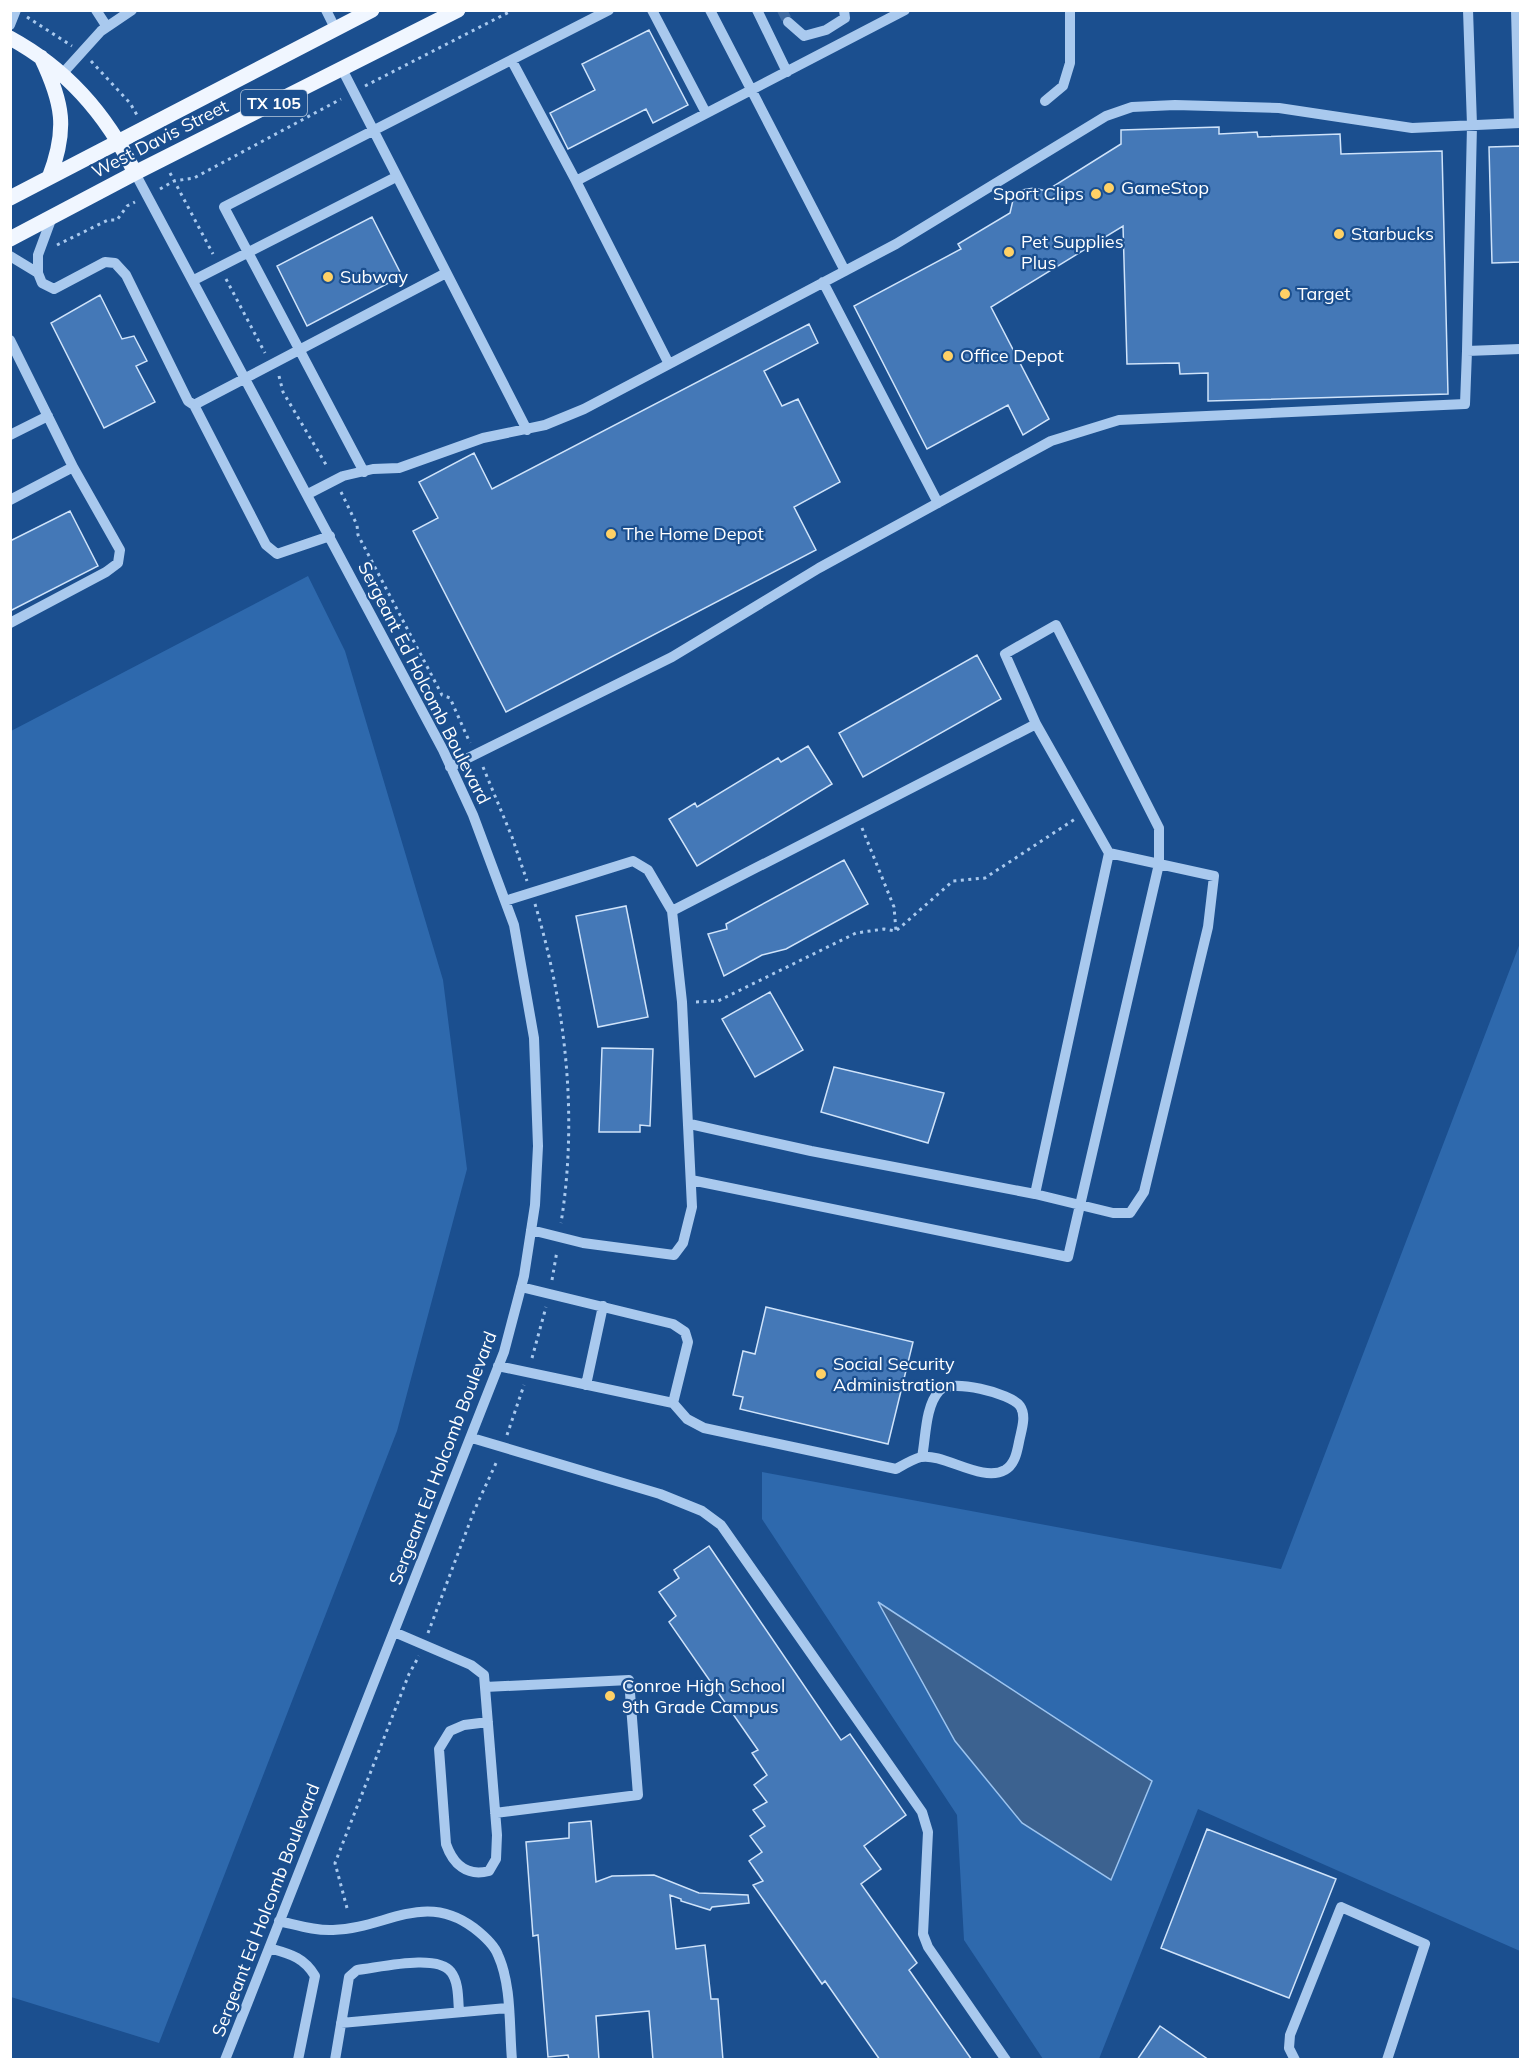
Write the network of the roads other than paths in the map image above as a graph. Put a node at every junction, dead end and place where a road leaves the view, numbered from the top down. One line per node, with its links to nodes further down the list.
1 (96, 10): 19 (street)
2 (132, 10): 19 (street)
3 (326, 10): 20 (street)
4 (372, 10): 20 (main road, West Davis Street / TX 105)
5 (458, 10): 24 (main road, West Davis Street / TX 105)
6 (609, 10): 23 (street)
7 (652, 10): 29 (street)
8 (710, 10): 27 (street)
9 (757, 10): 25 (street)
10 (844, 10): 17 (street)
11 (906, 10): 16 (street)
12 (1070, 10): 28 (street)
13 (1468, 10): 31 (street)
14 (1516, 10): 30 (street)
15 (16, 11): 18 (street)
16 (883, 16): 25 (street)
17 (788, 22)
18 (10, 25)
19 (107, 27): 26 (street)
20 (336, 30): 33 (main road, West Davis Street / TX 105)
21 (10, 38): 22 (main road)
22 (40, 54): 26 (main road); 36 (main road)
23 (512, 61): 32 (street); 37 (street)
24 (342, 69): 32 (street); 34 (main road, West Davis Street / TX 105)
25 (787, 72): 27 (street)
26 (63, 73): 33 (main road)
27 (751, 90): 29 (street); 43 (street)
28 (1045, 101)
29 (706, 113): 37 (street)
30 (1520, 123): 31 (street)
31 (1472, 125): 43 (street); 51 (street)
32 (374, 132): 35 (street); 41 (street)
33 (120, 142): 34 (main road); 36 (main road, West Davis Street / TX 105)
34 (135, 172): 39 (main road, West Davis Street / TX 105); 46 (street, Sergeant Ed Holcomb Boulevard)
35 (396, 177): 41 (street); 45 (street)
36 (49, 178): 38 (main road, West Davis Street / TX 105)
37 (576, 181): 52 (street)
38 (10, 198)
39 (52, 217): 40 (main road, West Davis Street / TX 105); 44 (street)
40 (10, 239)
41 (248, 252): 46 (street); 50 (street)
42 (10, 256): 44 (street)
43 (844, 271): 47 (street)
44 (38, 273): 54 (street)
45 (446, 273): 50 (street); 56 (street)
46 (194, 280): 53 (street, Sergeant Ed Holcomb Boulevard)
47 (823, 282): 52 (street); 62 (street)
48 (10, 340): 55 (street)
49 (1521, 349): 51 (street)
50 (299, 350): 53 (street); 59 (street)
51 (1467, 351): 62 (street)
52 (669, 364): 56 (street)
53 (245, 377): 54 (street); 60 (street, Sergeant Ed Holcomb Boulevard)
54 (194, 405): 63 (street)
55 (48, 416): 57 (street); 58 (street)
56 (527, 430): 59 (street)
57 (10, 435)
58 (74, 467): 61 (street); 64 (street)
59 (364, 472): 60 (street)
60 (308, 494): 63 (street, Sergeant Ed Holcomb Boulevard)
61 (10, 500)
62 (938, 503): 66 (street)
63 (330, 536): 66 (street, Sergeant Ed Holcomb Boulevard)
64 (10, 623)
65 (1036, 724): 67 (street); 68 (street); 70 (street)
66 (450, 766): 69 (street, Sergeant Ed Holcomb Boulevard)
67 (1108, 853): 68 (street); 73 (street)
68 (1159, 864): 74 (street); 74 (street)
69 (505, 901): 70 (street); 75 (street, Sergeant Ed Holcomb Boulevard)
70 (672, 911): 71 (street)
71 (690, 1124): 72 (street); 73 (street)
72 (692, 1180): 74 (street); 75 (street)
73 (1035, 1194): 74 (street)
74 (1080, 1204)
75 (531, 1230): 76 (street, Sergeant Ed Holcomb Boulevard)
76 (521, 1287): 77 (street); 78 (street, Sergeant Ed Holcomb Boulevard)
77 (603, 1306): 79 (street); 80 (street)
78 (498, 1366): 79 (street); 81 (street, Sergeant Ed Holcomb Boulevard)
79 (586, 1385): 80 (street)
80 (673, 1403): 82 (street)
81 (472, 1438): 83 (street, Sergeant Ed Holcomb Boulevard); 96 (street)
82 (922, 1457): 82 (street)
83 (394, 1632): 84 (street); 87 (street, Sergeant Ed Holcomb Boulevard)
84 (484, 1687): 85 (street); 86 (street)
85 (488, 1722): 86 (street); 86 (street)
86 (495, 1813)
87 (279, 1921): 88 (street, Sergeant Ed Holcomb Boulevard); 89 (street)
88 (269, 1948): 92 (street, Sergeant Ed Holcomb Boulevard); 93 (street)
89 (507, 2008): 90 (street); 95 (street)
90 (459, 2012): 91 (street); 91 (street)
91 (341, 2023): 94 (street)
92 (225, 2060)
93 (298, 2060)
94 (335, 2060)
95 (512, 2060)
96 (1006, 2060)
97 (1295, 2060): 98 (street)
98 (1387, 2060)

